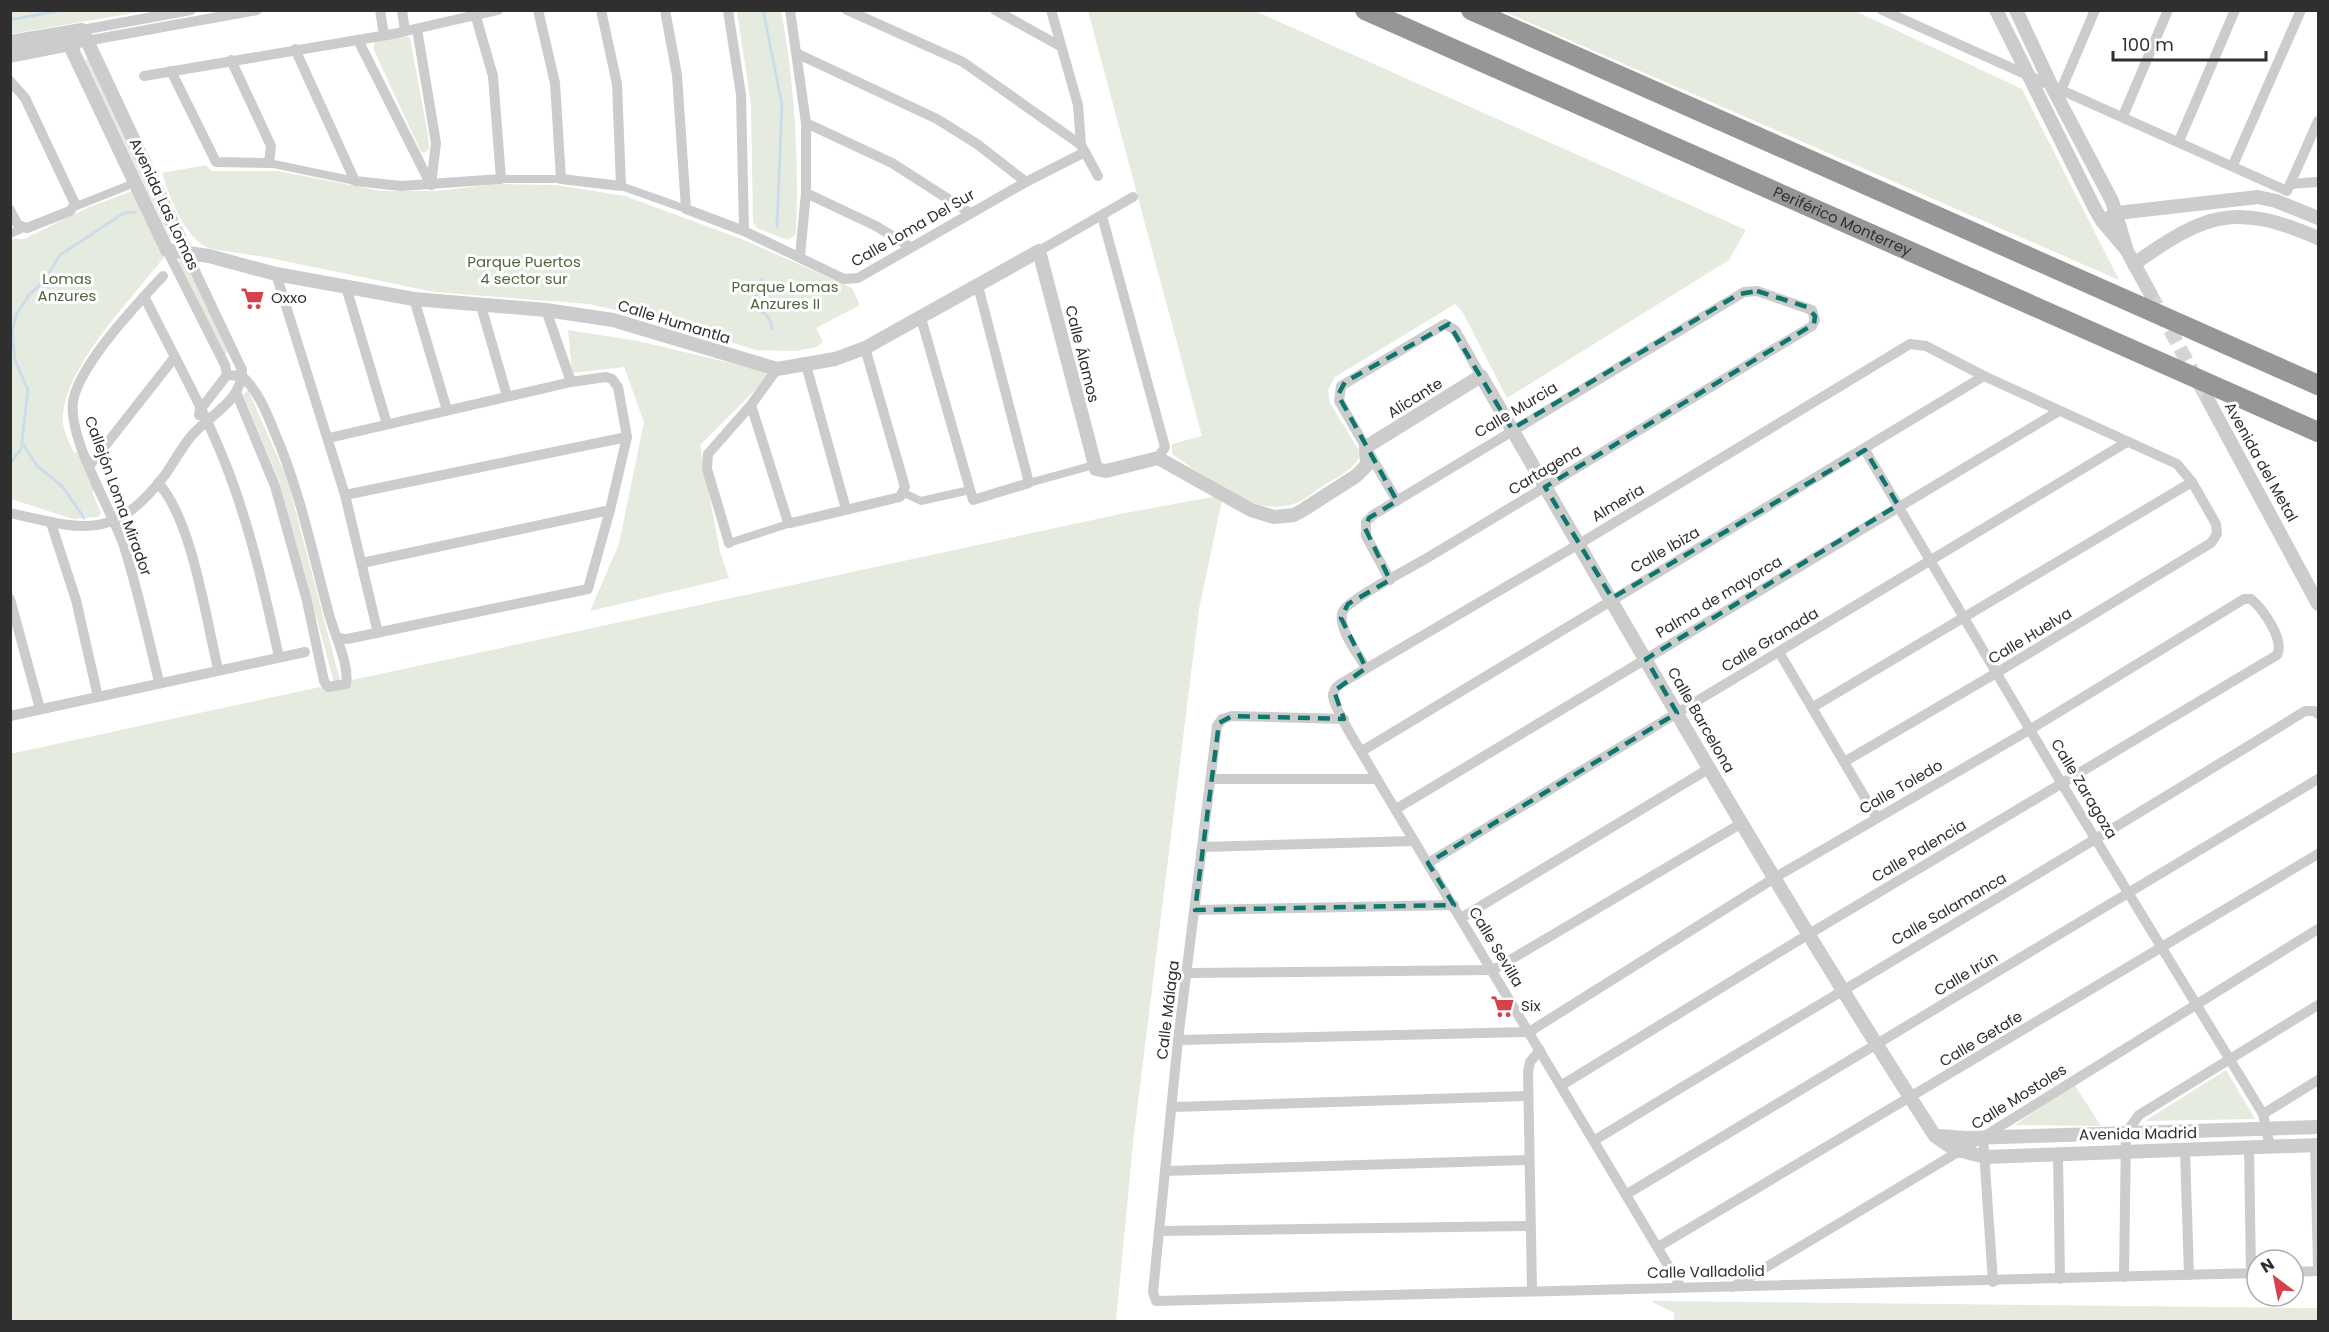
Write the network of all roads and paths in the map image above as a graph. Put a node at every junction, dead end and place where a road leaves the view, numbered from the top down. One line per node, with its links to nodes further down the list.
1 (191, 10): 26 (street)
2 (257, 10): 26 (street)
3 (380, 10): 25 (street)
4 (402, 10): 24 (street)
5 (498, 10): 23 (street)
6 (538, 10): 49 (street)
7 (601, 10): 55 (street)
8 (665, 10): 61 (street)
9 (728, 10): 70 (street)
10 (790, 10): 32 (street)
11 (848, 10): 44 (street)
12 (995, 10): 30 (street)
13 (1051, 10): 30 (street)
14 (1365, 10): 112 (highway, Periférico Monterrey)
15 (1471, 10): 100 (highway)
16 (1882, 10): 37 (street)
17 (1996, 10): 37 (street)
18 (2095, 10): 39 (street)
19 (2168, 10): 40 (street)
20 (2235, 10): 43 (street)
21 (2301, 10): 46 (street)
22 (2022, 14): 39 (street)
23 (476, 17): 24 (street); 48 (street)
24 (411, 30): 25 (street); 54 (street)
25 (384, 35): 28 (street)
26 (84, 36): 27 (street); 77 (street, Avenida Las Lomas)
27 (67, 39): 29 (street); 33 (street); 51 (street, Avenida Las Lomas)
28 (358, 40): 31 (street); 54 (street)
29 (10, 42)
30 (1060, 46): 44 (street)
31 (295, 49): 34 (street); 50 (street)
32 (798, 54): 42 (street); 52 (street)
33 (10, 56)
34 (231, 60): 35 (street); 45 (street)
35 (171, 71): 36 (street); 45 (street)
36 (144, 76)
37 (2027, 76): 39 (street); 67 (street)
38 (10, 81): 60 (street)
39 (2056, 89): 40 (street); 64 (street)
40 (2123, 116): 43 (street)
41 (2319, 121): 56 (street)
42 (806, 123): 57 (street); 63 (street)
43 (2179, 141): 46 (street)
44 (1083, 148): 47 (street); 52 (street, Calle Loma Del Sur)
45 (269, 163): 50 (street)
46 (2233, 165): 56 (street)
47 (1098, 176)
48 (501, 179): 49 (street); 54 (street)
49 (561, 179): 55 (street)
50 (355, 181): 54 (street)
51 (136, 182): 60 (street); 74 (street, Avenida Las Lomas)
52 (1026, 182): 63 (street, Calle Loma Del Sur)
53 (2319, 182): 56 (street)
54 (431, 185)
55 (621, 186): 61 (street)
56 (2288, 187)
57 (806, 192): 73 (street); 78 (street)
58 (1133, 197): 65 (street, Calle Humantla)
59 (2193, 204): 64 (street); 66 (street); 68 (street)
60 (74, 207): 69 (street)
61 (686, 209): 70 (street, Calle Loma Del Sur)
62 (10, 210): 69 (street)
63 (970, 213): 73 (street, Calle Loma Del Sur)
64 (2117, 213): 67 (street); 76 (street)
65 (1102, 216): 75 (street, Calle Humantla); 118 (street)
66 (2319, 218)
67 (2102, 221): 76 (street)
68 (2198, 224): 72 (street); 79 (street)
69 (23, 228): 71 (street)
70 (744, 231): 78 (street, Calle Loma Del Sur)
71 (10, 234)
72 (2319, 238)
73 (910, 247): 78 (street, Calle Loma Del Sur)
74 (167, 250): 77 (street, Calle Humantla); 95 (street, Avenida Las Lomas)
75 (1039, 251): 82 (street, Calle Humantla); 120 (street, Calle Álamos)
76 (2127, 251): 79 (street)
77 (186, 252): 80 (street, Calle Humantla); 96 (street, Avenida Las Lomas)
78 (800, 256)
79 (2134, 264): 84 (street)
80 (276, 274): 83 (street, Calle Humantla); 114 (street)
81 (162, 276): 86 (street, Callejón Loma Mirador)
82 (978, 286): 90 (street, Calle Humantla); 123 (street)
83 (345, 287): 87 (street, Calle Humantla); 109 (street)
84 (2150, 293)
85 (1739, 294): 110 (street, Calle Murcia); 124 (street, Cartagena)
86 (144, 296): 92 (street); 119 (street, Callejón Loma Mirador)
87 (414, 299): 88 (street, Calle Humantla); 106 (street)
88 (481, 306): 89 (street, Calle Humantla); 102 (street)
89 (546, 310): 94 (street, Calle Humantla); 99 (street)
90 (921, 318): 91 (street, Calle Humantla); 125 (street)
91 (866, 348): 93 (street, Calle Humantla); 126 (street)
92 (174, 358): 105 (street); 119 (street)
93 (806, 365): 94 (street, Calle Humantla); 130 (street)
94 (777, 369): 104 (street)
95 (227, 375): 96 (street); 105 (street)
96 (242, 376): 101 (street); 146 (street, Avenida Las Lomas)
97 (1481, 376): 110 (street, Calle Barcelona); 116 (street, Alicante); 116 (street, Calle Barcelona)
98 (1984, 376): 107 (street); 117 (street, Calle Ibiza); 137 (street, Almeria)
99 (571, 382): 102 (street); 113 (street)
100 (2319, 385)
101 (236, 392): 108 (street); 146 (street, Avenida Las Lomas)
102 (507, 396): 106 (street)
103 (2208, 400): 143 (street, Avenida del Metal)
104 (751, 405): 135 (street); 136 (street)
105 (200, 410): 108 (street); 111 (street)
106 (447, 410): 109 (street)
107 (2059, 411): 115 (street); 129 (street, Palma de mayorca)
108 (207, 422): 111 (street); 150 (street)
109 (387, 423): 114 (street)
110 (1512, 429): 124 (street, Calle Barcelona); 128 (street, Calle Murcia)
111 (196, 430): 122 (street)
112 (2319, 432)
113 (627, 437): 127 (street); 131 (street)
114 (329, 438): 127 (street)
115 (2127, 442): 121 (street); 138 (street, Calle Granada)
116 (1366, 447): 118 (street); 128 (street)
117 (1865, 450): 129 (street, Calle Zaragoza); 141 (street, Calle Ibiza)
118 (1158, 458): 120 (street)
119 (90, 465): 133 (street, Callejón Loma Mirador)
120 (1094, 465): 123 (street)
121 (2192, 482): 144 (street); 154 (street, Calle Huelva)
122 (158, 483): 133 (street); 153 (street)
123 (1029, 483): 125 (street)
124 (1545, 487): 137 (street, Calle Barcelona); 140 (street, Cartagena)
125 (970, 490): 126 (street)
126 (904, 493): 130 (street)
127 (345, 495): 139 (street)
128 (1397, 501): 140 (street, Calle Murcia)
129 (1898, 505): 138 (street, Calle Zaragoza); 151 (street, Palma de mayorca)
130 (846, 509): 135 (street)
131 (610, 510): 139 (street); 145 (street)
132 (10, 513): 134 (street)
133 (114, 522): 134 (street); 155 (street, Callejón Loma Mirador)
134 (51, 523): 157 (street)
135 (791, 523): 136 (street)
136 (729, 543)
137 (1579, 544): 141 (street, Calle Barcelona); 152 (street, Almeria)
138 (1931, 561): 144 (street, Calle Zaragoza); 149 (street, Calle Granada)
139 (362, 563): 145 (street)
140 (1390, 580): 152 (street, Cartagena)
141 (1611, 598): 151 (street, Calle Barcelona); 165 (street, Calle Ibiza)
142 (10, 599): 159 (street)
143 (2319, 604)
144 (1964, 618): 154 (street, Calle Zaragoza); 158 (street)
145 (378, 633): 146 (street)
146 (337, 638)
147 (2277, 638): 164 (street, Calle Toledo); 171 (street, Calle Palencia)
148 (305, 652): 150 (street)
149 (1779, 652): 158 (street); 160 (street, Calle Granada)
150 (279, 657): 153 (street)
151 (1646, 659): 160 (street, Calle Barcelona); 172 (street, Palma de mayorca)
152 (1366, 668): 156 (street, Almeria)
153 (218, 669): 155 (street)
154 (1998, 672): 164 (street, Calle Zaragoza); 166 (street, Calle Huelva)
155 (159, 682): 157 (street)
156 (1340, 684): 163 (street, Calle Sevilla)
157 (98, 697): 159 (street)
158 (1813, 707): 166 (street)
159 (40, 709): 162 (street)
160 (1677, 713): 167 (street, Calle Barcelona); 179 (street, Calle Granada)
161 (2319, 714): 175 (street, Calle Salamanca)
162 (10, 716)
163 (1344, 719): 165 (street, Calle Sevilla); 168 (street, Calle Málaga)
164 (2031, 729): 171 (street, Calle Zaragoza); 173 (street, Calle Toledo)
165 (1362, 751): 169 (street, Calle Sevilla)
166 (1844, 762): 173 (street)
167 (1710, 768): 174 (street, Calle Barcelona); 184 (street)
168 (1211, 779): 169 (street); 177 (street, Calle Málaga)
169 (1377, 779): 172 (street, Calle Sevilla)
170 (2319, 779): 181 (street, Calle Irún)
171 (2062, 784): 175 (street, Calle Zaragoza); 186 (street, Calle Palencia)
172 (1396, 809): 176 (street, Calle Sevilla)
173 (1876, 818): 180 (street, Calle Toledo)
174 (1743, 822): 180 (street, Calle Barcelona); 188 (street)
175 (2097, 840): 181 (street, Calle Zaragoza); 190 (street, Calle Salamanca)
176 (1414, 841): 177 (street); 179 (street, Calle Sevilla)
177 (1202, 847): 183 (street, Calle Málaga)
178 (2319, 854): 187 (street, Calle Getafe)
179 (1428, 863): 182 (street, Calle Sevilla)
180 (1776, 878): 186 (street, Calle Barcelona); 193 (street, Calle Toledo)
181 (2129, 894): 187 (street, Calle Zaragoza); 195 (street, Calle Irún)
182 (1454, 905): 183 (street); 184 (street, Calle Sevilla)
183 (1195, 910): 189 (street, Calle Málaga)
184 (1461, 918): 188 (street, Calle Sevilla)
185 (2319, 929): 191 (street, Calle Mostoles)
186 (1809, 934): 190 (street, Calle Barcelona); 199 (street, Calle Palencia)
187 (2163, 948): 191 (street, Calle Zaragoza); 201 (street, Calle Getafe)
188 (1493, 970): 189 (street); 193 (street, Calle Sevilla)
189 (1187, 973): 194 (street, Calle Málaga)
190 (1844, 988): 195 (street, Calle Barcelona); 209 (street, Calle Salamanca)
191 (2198, 1004): 197 (street, Calle Zaragoza); 208 (street, Calle Mostoles)
192 (2319, 1005): 197 (street)
193 (1529, 1032): 194 (street); 196 (street, Calle Sevilla)
194 (1178, 1040): 202 (street, Calle Málaga)
195 (1878, 1044): 201 (street, Calle Barcelona); 220 (street, Calle Irún)
196 (1540, 1050): 199 (street, Calle Sevilla); 200 (street)
197 (2230, 1058): 203 (street, Calle Zaragoza); 206 (street)
198 (2319, 1080): 203 (street)
199 (1562, 1085): 209 (street, Calle Sevilla)
200 (1528, 1096): 202 (street); 218 (street)
201 (1911, 1098): 207 (street, Calle Barcelona); 223 (street, Calle Getafe)
202 (1173, 1107): 219 (street, Calle Málaga)
203 (2263, 1114): 205 (street, Calle Zaragoza)
204 (2319, 1127): 205 (street, Avenida Madrid)
205 (2268, 1128): 206 (street, Avenida Madrid); 211 (street, Calle Zaragoza)
206 (2126, 1133): 208 (street, Avenida Madrid); 215 (street)
207 (1935, 1136): 208 (street); 214 (street, Calle Barcelona)
208 (1983, 1137): 214 (street, Calle Mostoles); 217 (street)
209 (1595, 1140): 220 (street, Calle Sevilla)
210 (2317, 1145): 211 (street, Avenida Madrid); 225 (street)
211 (2270, 1147): 212 (street, Avenida Madrid)
212 (2249, 1148): 213 (street, Avenida Madrid); 224 (street)
213 (2185, 1150): 215 (street, Avenida Madrid); 227 (street)
214 (1960, 1151): 217 (street, Avenida Madrid); 232 (street, Calle Mostoles)
215 (2125, 1152): 216 (street, Avenida Madrid); 228 (street)
216 (2058, 1153): 217 (street, Avenida Madrid); 229 (street)
217 (1985, 1157): 230 (street)
218 (1529, 1160): 219 (street); 221 (street)
219 (1165, 1171): 222 (street, Calle Málaga)
220 (1627, 1194): 223 (street, Calle Sevilla)
221 (1530, 1226): 222 (street); 233 (street)
222 (1159, 1231): 234 (street, Calle Málaga)
223 (1658, 1247): 231 (street, Calle Sevilla)
224 (2253, 1248)
225 (2319, 1265)
226 (2245, 1273): 227 (street, Calle Valladolid)
227 (2189, 1275): 228 (street, Calle Valladolid)
228 (2124, 1277): 229 (street, Calle Valladolid)
229 (2060, 1279): 230 (street, Calle Valladolid)
230 (1993, 1282): 232 (street, Calle Valladolid)
231 (1681, 1287): 232 (street, Calle Valladolid); 233 (street, Calle Valladolid)
232 (1732, 1287)
233 (1532, 1290): 234 (street, Calle Valladolid)
234 (1156, 1301)

